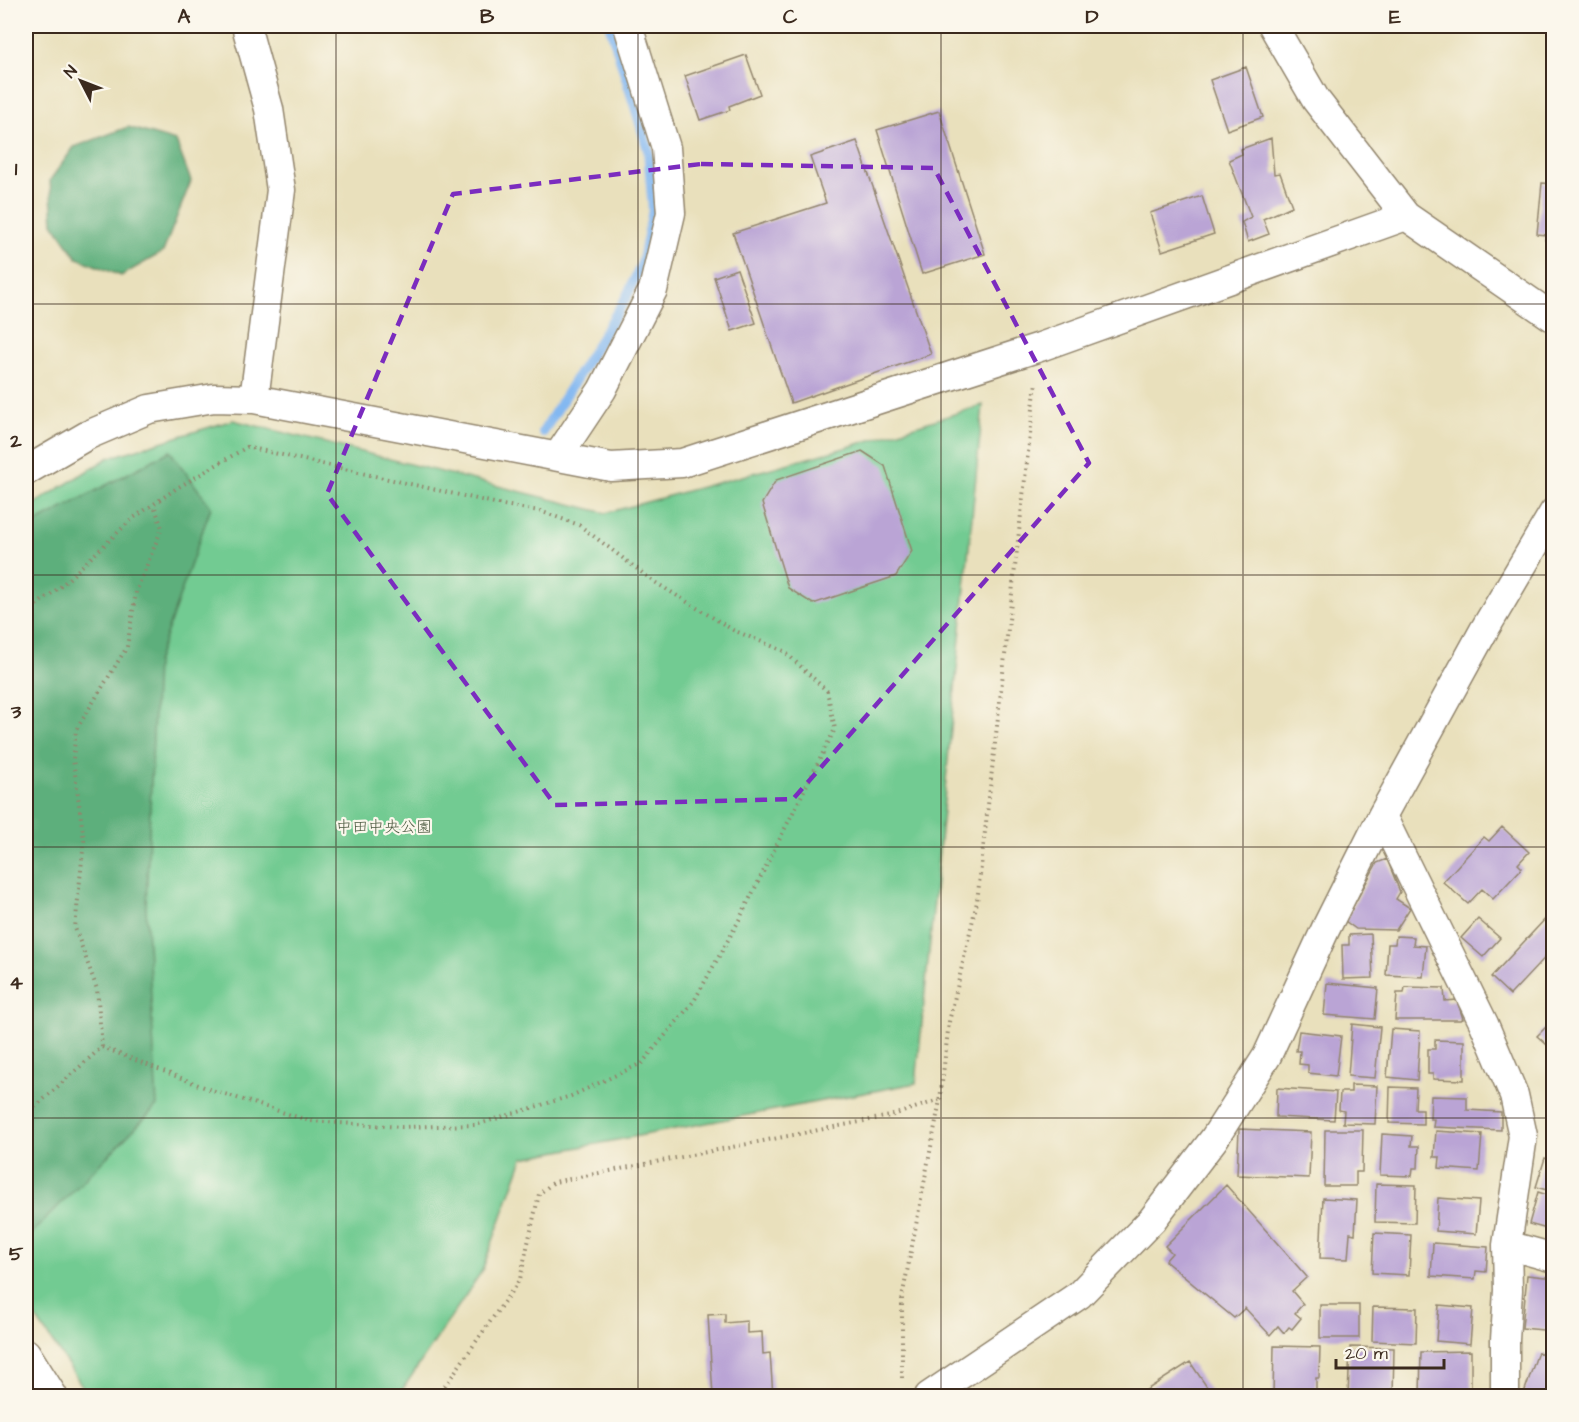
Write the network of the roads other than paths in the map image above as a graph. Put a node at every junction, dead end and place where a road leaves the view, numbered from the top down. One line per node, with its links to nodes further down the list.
1 (246, 26): 6 (street)
2 (628, 26): 7 (street)
3 (1272, 26): 4 (street)
4 (1406, 216): 5 (street); 7 (street)
5 (1554, 318)
6 (254, 399): 7 (street); 8 (street)
7 (558, 456)
8 (26, 471)
9 (1554, 512): 10 (street)
10 (1382, 816): 11 (street); 14 (street)
11 (1507, 1245): 12 (street); 16 (street)
12 (1554, 1258)
13 (26, 1353): 15 (street)
14 (915, 1392)
15 (53, 1396)
16 (1505, 1396)

